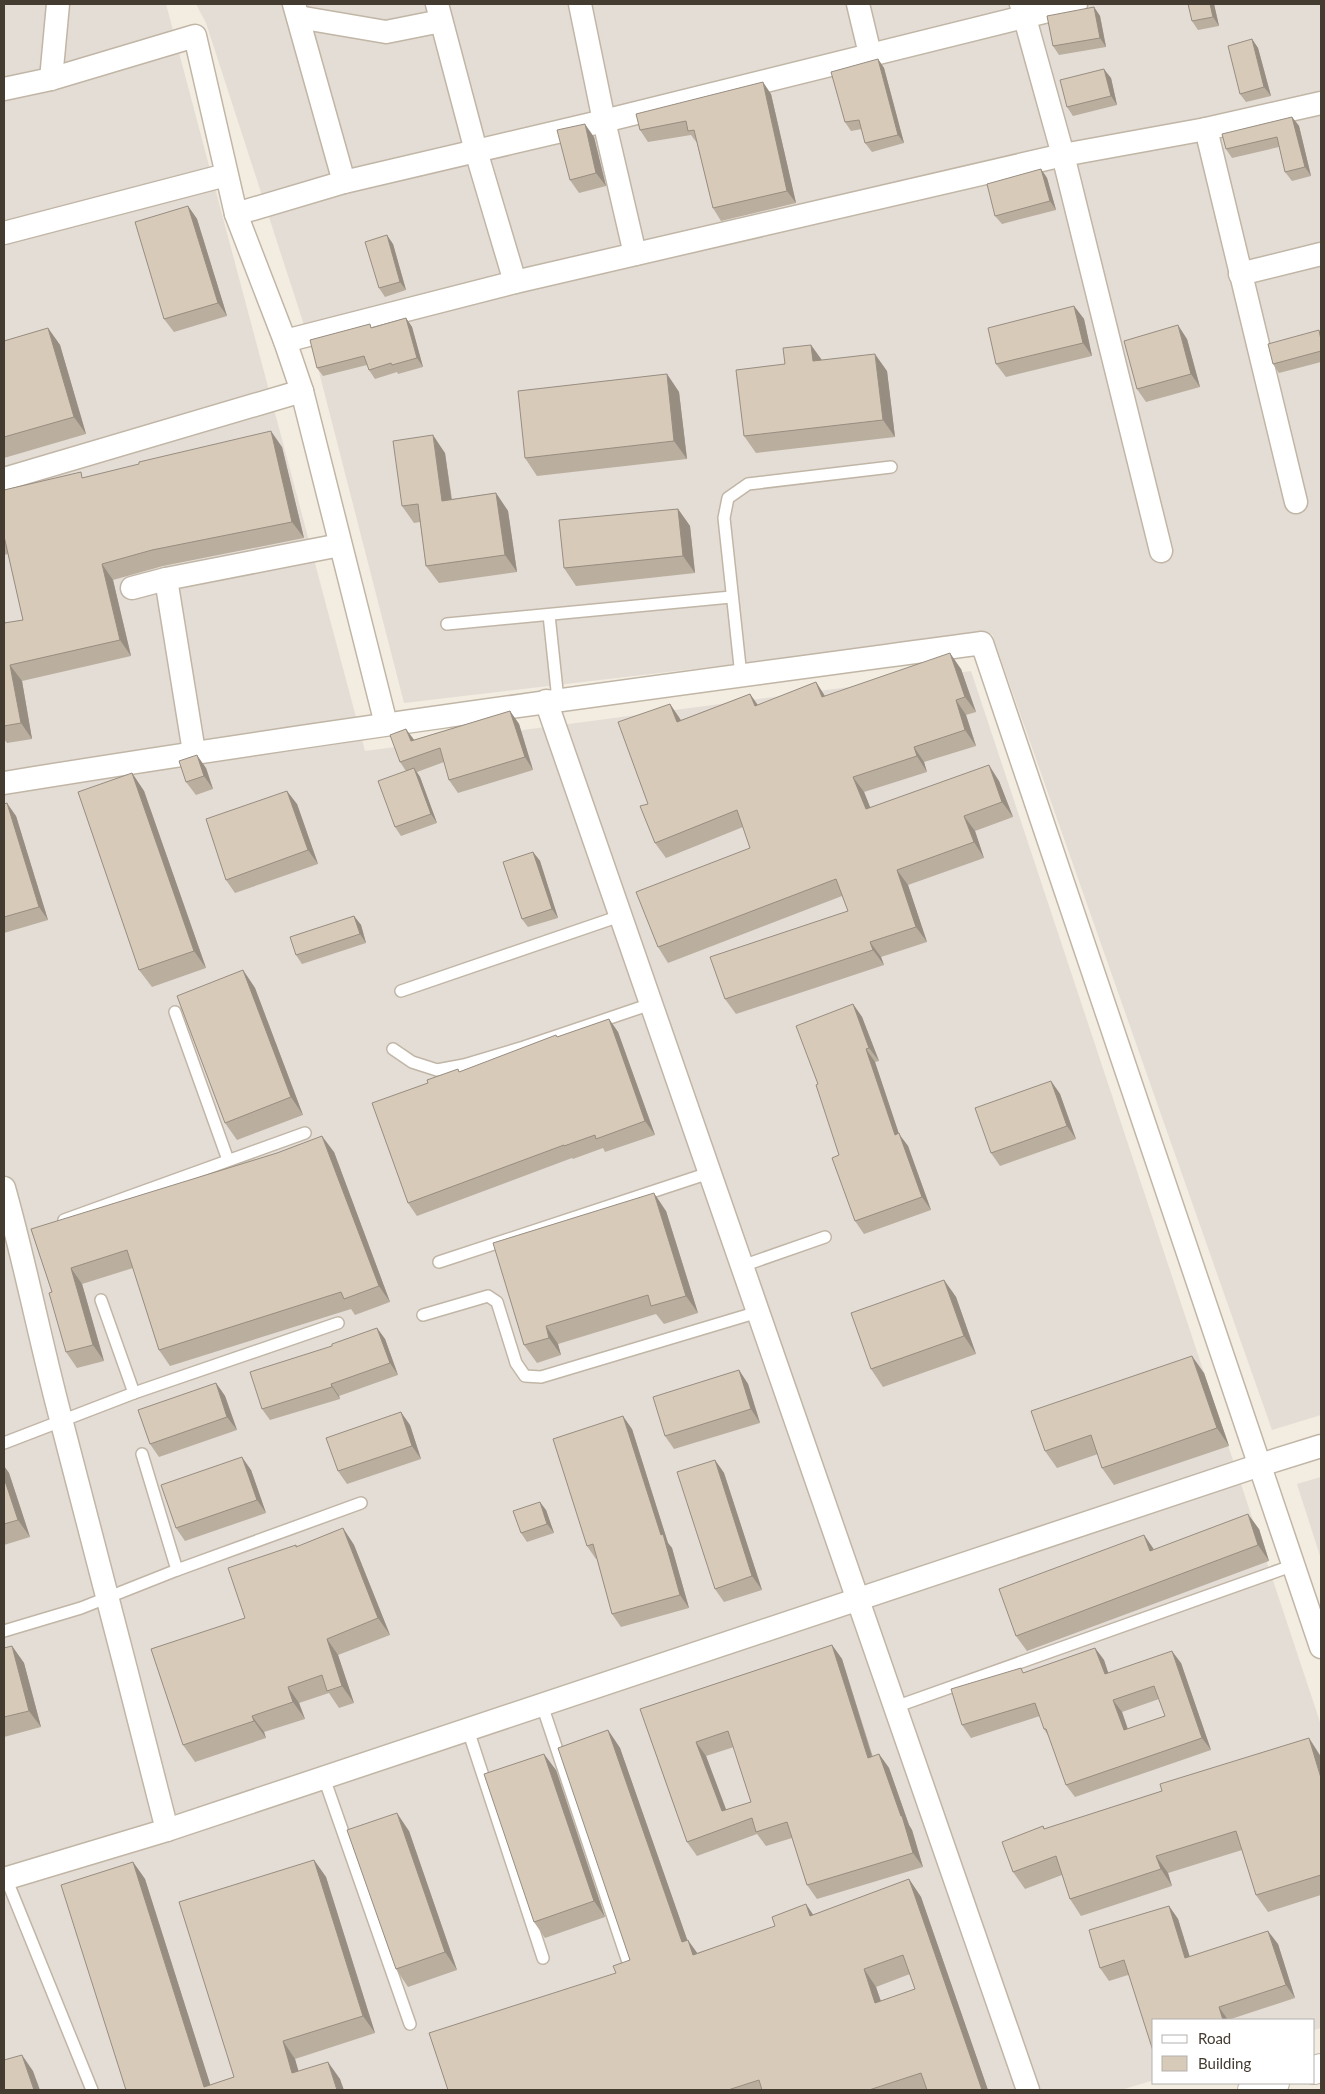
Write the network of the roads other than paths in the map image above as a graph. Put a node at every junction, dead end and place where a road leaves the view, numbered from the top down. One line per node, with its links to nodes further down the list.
1 (58, 4): 9 (street)
2 (580, 4): 12 (street)
3 (858, 4): 8 (street)
4 (1076, 4): 6 (street)
5 (296, 10): 7 (street); 17 (street)
6 (1023, 10): 8 (street); 15 (street)
7 (439, 12): 14 (street)
8 (870, 54): 12 (street)
9 (51, 79): 10 (street); 16 (street)
10 (4, 89)
11 (1321, 103): 13 (street)
12 (604, 121): 14 (street); 20 (street)
13 (1206, 129): 15 (street); 22 (street)
14 (476, 151): 17 (street); 23 (street)
15 (1063, 155): 20 (street); 30 (street)
16 (226, 175): 18 (street); 19 (street)
17 (344, 182): 18 (street)
18 (236, 214): 24 (street)
19 (4, 233)
20 (635, 254): 23 (street)
21 (1321, 254): 22 (street)
22 (1240, 274): 28 (street)
23 (515, 282): 24 (street)
24 (286, 342): 25 (street)
25 (302, 391): 27 (street); 29 (street)
26 (891, 467): 33 (lane)
27 (4, 479)
28 (1296, 502)
29 (340, 544): 31 (street); 38 (street)
30 (1160, 551)
31 (166, 579): 32 (street); 39 (street)
32 (132, 588)
33 (730, 596): 34 (lane); 36 (lane)
34 (549, 615): 35 (lane); 37 (lane)
35 (447, 624)
36 (740, 676): 37 (street); 64 (street)
37 (552, 701): 38 (street); 41 (street)
38 (386, 724): 39 (street)
39 (194, 752): 40 (street)
40 (4, 783)
41 (620, 916): 42 (lane); 43 (street)
42 (400, 991)
43 (651, 1004): 45 (lane); 48 (street)
44 (174, 1012): 47 (lane)
45 (393, 1049)
46 (305, 1133): 47 (lane)
47 (228, 1160): 50 (lane)
48 (709, 1173): 53 (lane); 54 (street)
49 (4, 1188): 51 (street)
50 (55, 1223)
51 (17, 1236): 60 (street)
52 (825, 1237): 54 (lane)
53 (439, 1262)
54 (742, 1266): 56 (street)
55 (100, 1300): 59 (lane)
56 (758, 1312): 57 (lane); 69 (street)
57 (423, 1315)
58 (338, 1323): 59 (lane)
59 (134, 1393): 60 (lane)
60 (61, 1421): 61 (lane); 68 (street)
61 (4, 1443)
62 (1321, 1446): 64 (street)
63 (142, 1454): 67 (lane)
64 (1260, 1465): 66 (street); 69 (street)
65 (360, 1504): 67 (lane)
66 (1294, 1565): 71 (street); 73 (lane)
67 (177, 1570): 68 (lane)
68 (109, 1596): 70 (lane); 76 (street)
69 (858, 1600): 72 (street); 73 (street)
70 (4, 1631)
71 (1321, 1648)
72 (542, 1705): 74 (street); 79 (lane)
73 (895, 1707): 83 (street)
74 (468, 1730): 75 (street); 78 (lane)
75 (324, 1778): 76 (street); 80 (lane)
76 (167, 1830): 77 (street)
77 (5, 1879): 82 (lane)
78 (543, 1958)
79 (628, 1962)
80 (410, 2024)
81 (1272, 2084): 84 (street)
82 (92, 2090)
83 (1028, 2090)
84 (1252, 2090)

